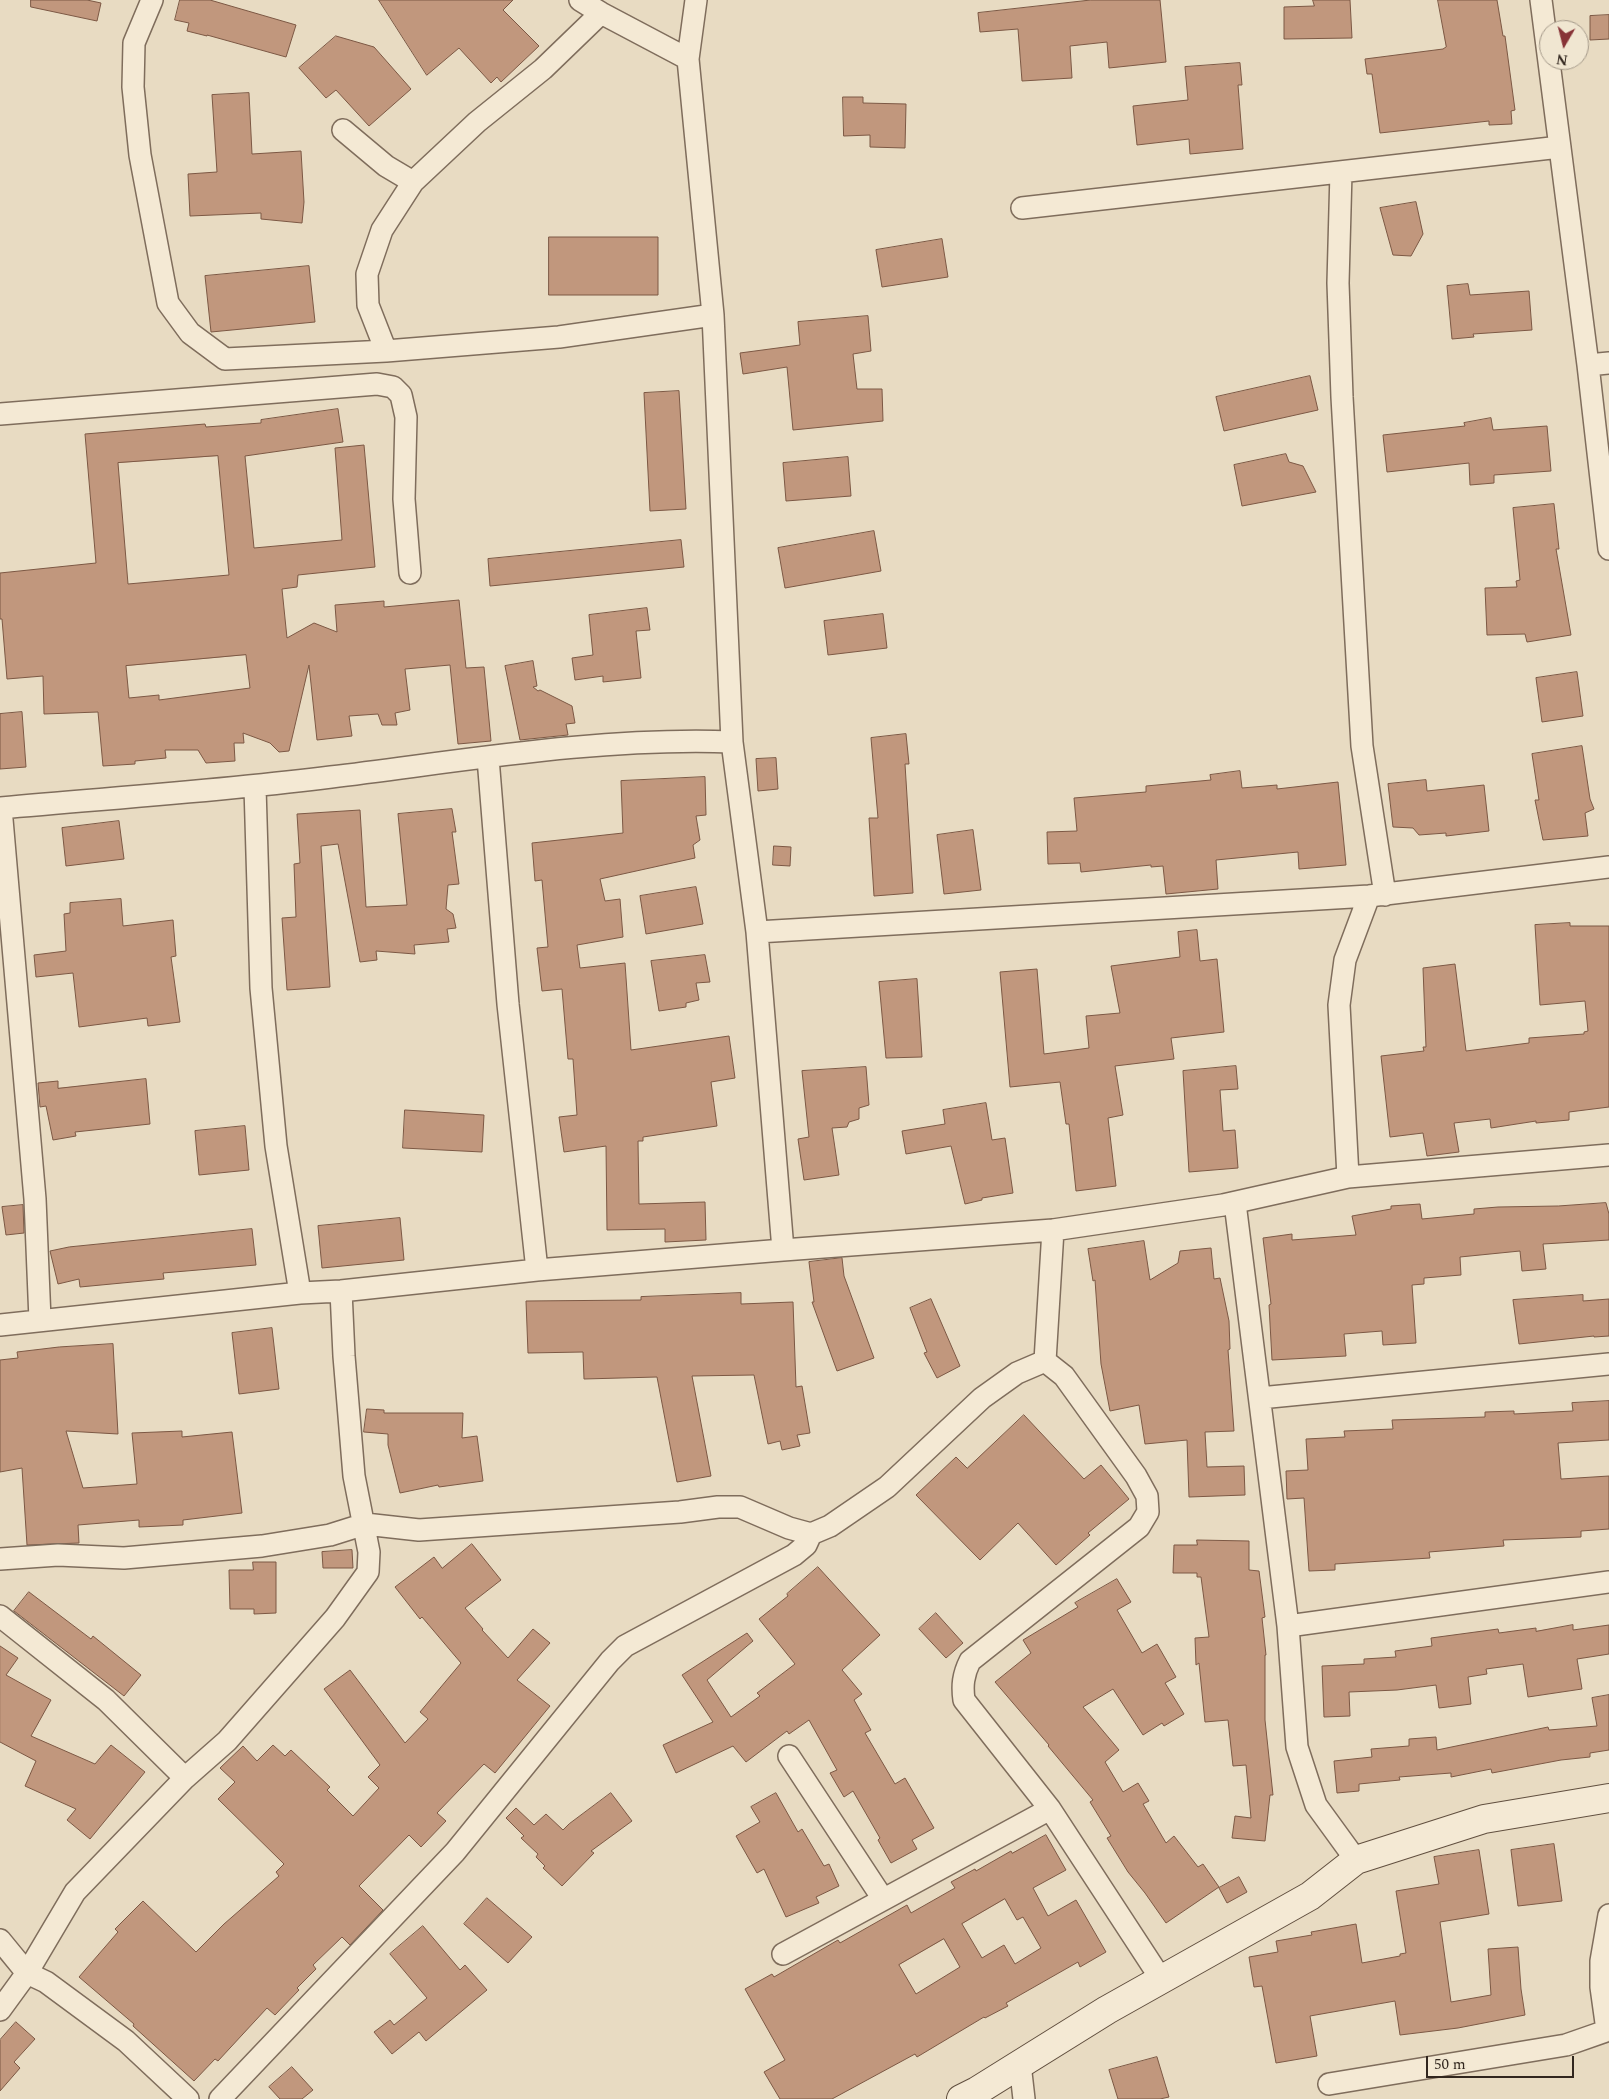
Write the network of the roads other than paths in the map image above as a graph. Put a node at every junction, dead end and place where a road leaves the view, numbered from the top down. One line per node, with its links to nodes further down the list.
1 (152, 0): 13 (street)
2 (580, 0): 5 (street)
3 (696, 0): 6 (street)
4 (1541, 0): 8 (street)
5 (601, 13): 6 (street); 10 (street)
6 (688, 59): 12 (street)
7 (343, 130): 10 (street)
8 (1560, 147): 9 (street); 15 (street)
9 (1341, 172): 11 (street); 24 (street)
10 (413, 182): 13 (street)
11 (1022, 208)
12 (713, 315): 13 (street); 19 (street)
13 (386, 351)
14 (1609, 363): 15 (street)
15 (1588, 366): 17 (street)
16 (0, 414): 18 (street)
17 (1609, 549)
18 (410, 573)
19 (732, 742): 20 (street); 25 (street)
20 (488, 758): 21 (street); 31 (street)
21 (255, 786): 22 (street); 33 (street)
22 (1, 808): 34 (street)
23 (1609, 867): 24 (street)
24 (1377, 896): 25 (street); 27 (street)
25 (757, 932): 30 (street)
26 (1609, 1155): 27 (street)
27 (1348, 1177): 28 (street)
28 (1235, 1203): 29 (street); 38 (street)
29 (1053, 1230): 30 (street); 36 (street)
30 (783, 1250): 31 (street)
31 (537, 1270): 32 (street)
32 (341, 1291): 33 (street); 39 (street)
33 (300, 1293): 34 (street)
34 (40, 1320): 35 (street)
35 (0, 1325)
36 (1045, 1361): 40 (street); 48 (street)
37 (1609, 1364): 38 (street)
38 (1260, 1398): 44 (street)
39 (365, 1524): 40 (street); 41 (street); 46 (street)
40 (811, 1534): 61 (street)
41 (0, 1559)
42 (1609, 1582): 44 (street)
43 (0, 1616): 46 (street)
44 (1288, 1626): 49 (street)
45 (789, 1756): 50 (street)
46 (185, 1778): 54 (street)
47 (1609, 1798): 49 (street)
48 (1050, 1809): 50 (street); 55 (street)
49 (1356, 1860): 55 (street)
50 (883, 1899): 53 (street)
51 (1609, 1915): 57 (street)
52 (0, 1940): 54 (street)
53 (783, 1954)
54 (27, 1973): 56 (street); 60 (street)
55 (1161, 1979): 58 (street)
56 (0, 2010)
57 (1608, 2030): 59 (street)
58 (1020, 2064): 62 (street); 63 (street)
59 (1329, 2084)
60 (188, 2099)
61 (220, 2099)
62 (961, 2099)
63 (1024, 2099)

